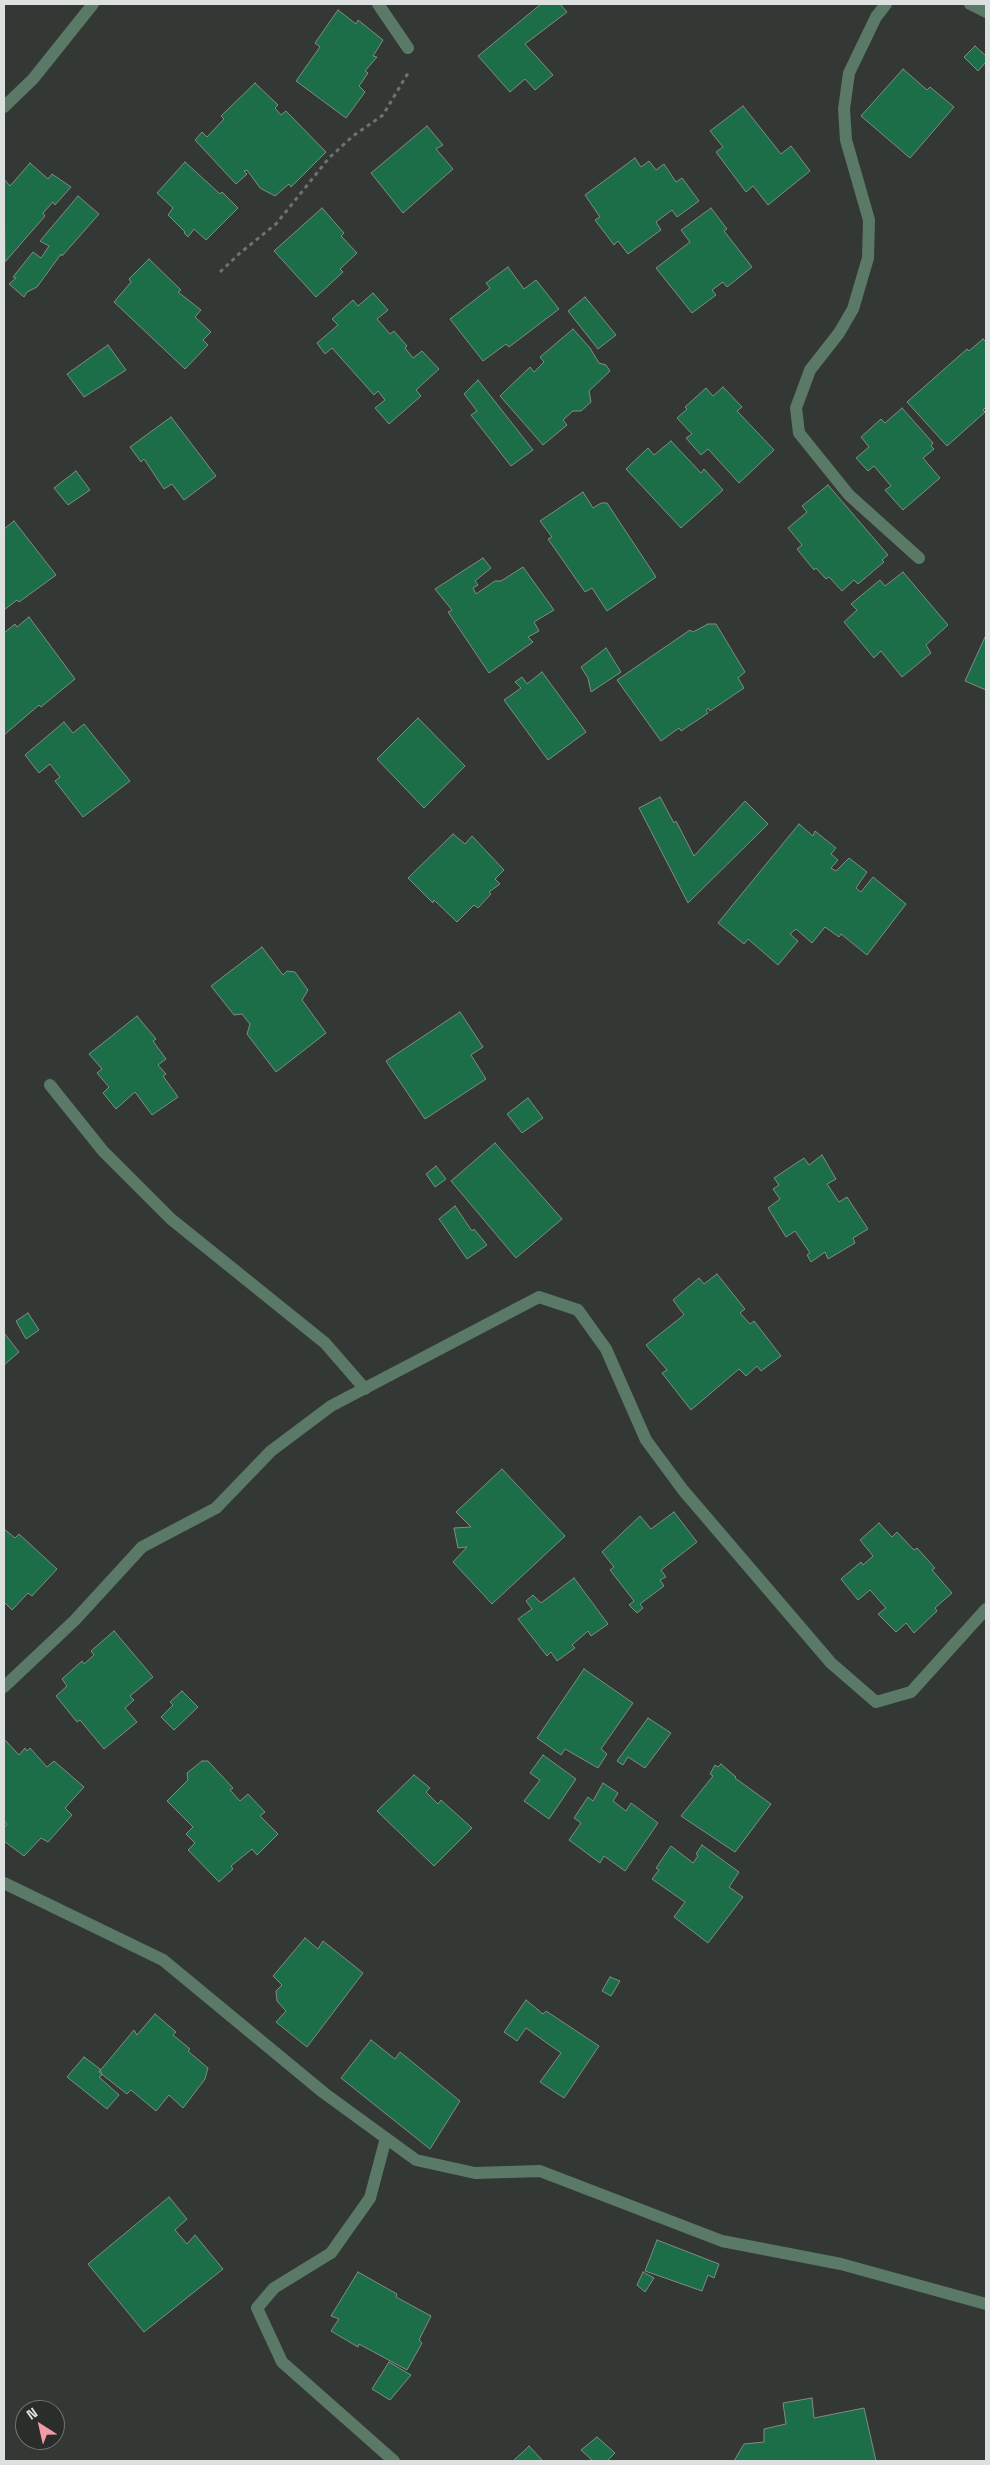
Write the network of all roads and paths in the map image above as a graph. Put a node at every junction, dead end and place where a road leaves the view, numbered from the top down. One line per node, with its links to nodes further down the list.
1 (93, 4): 7 (street)
2 (378, 4): 6 (street)
3 (886, 4): 9 (street)
4 (970, 4): 5 (street)
5 (986, 12)
6 (408, 48): 8 (path)
7 (4, 107)
8 (220, 272)
9 (919, 558)
10 (50, 1085): 11 (street)
11 (365, 1389): 12 (street); 13 (street)
12 (986, 1608)
13 (4, 1688)
14 (4, 1883): 15 (street)
15 (386, 2138): 16 (street); 17 (street)
16 (986, 2304)
17 (394, 2461)

